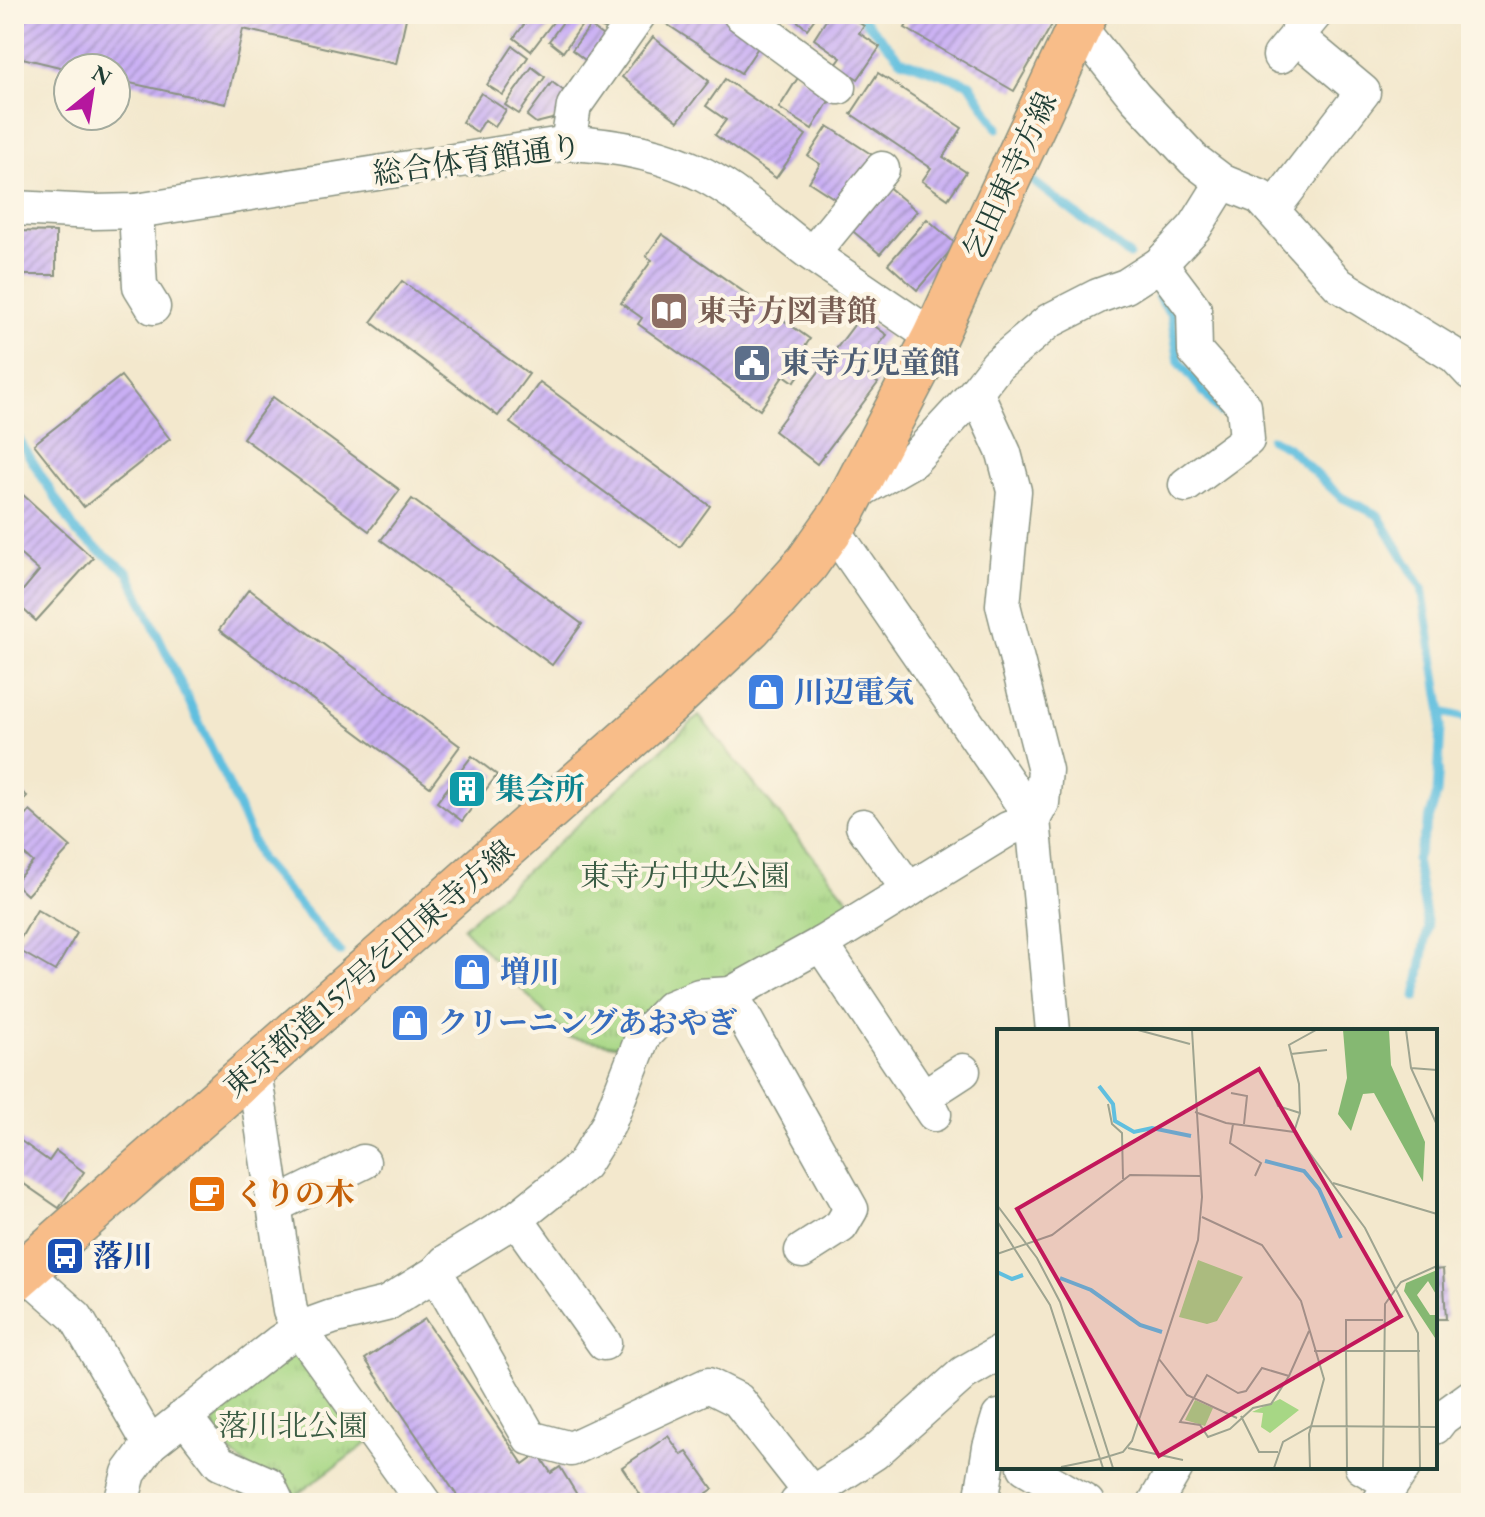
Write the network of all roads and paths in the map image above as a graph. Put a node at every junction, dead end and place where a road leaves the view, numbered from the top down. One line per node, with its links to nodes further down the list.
1 (639, 14): 6 (street)
2 (740, 14): 5 (street)
3 (1082, 20): 8 (street); 15 (main road, 乞田東寺方線)
4 (1297, 35): 10 (street)
5 (839, 87)
6 (568, 143): 11 (street, 総合体育館通り); 12 (street, 総合体育館通り)
7 (882, 169): 12 (street)
8 (1223, 182): 10 (street); 13 (street)
9 (14, 208): 11 (street, 総合体育館通り)
10 (1272, 210): 16 (street)
11 (136, 211): 14 (street)
12 (812, 254): 15 (street, 総合体育館通り)
13 (1160, 264): 17 (street); 18 (street)
14 (153, 307)
15 (934, 338): 19 (main road, 東京都道157号乞田東寺方線)
16 (1471, 373)
17 (976, 392): 19 (street); 20 (street)
18 (1186, 485)
19 (842, 512): 20 (street); 26 (main road, 東京都道157号乞田東寺方線)
20 (1033, 819): 22 (street); 25 (street)
21 (863, 826): 22 (street)
22 (909, 890): 23 (street)
23 (821, 944): 24 (street); 27 (street)
24 (731, 994): 30 (street); 31 (street)
25 (1053, 1029)
26 (254, 1071): 29 (street); 33 (main road, 東京都道157号乞田東寺方線)
27 (963, 1071)
28 (363, 1162): 29 (street)
29 (274, 1206): 34 (street)
30 (516, 1219): 32 (street); 35 (street)
31 (802, 1251)
32 (436, 1273): 34 (street); 44 (street)
33 (19, 1276): 41 (street)
34 (299, 1329): 38 (street); 47 (street)
35 (604, 1343)
36 (997, 1354): 44 (street)
37 (1471, 1397): 39 (street)
38 (184, 1416): 41 (street); 46 (street)
39 (1437, 1424)
40 (996, 1439): 48 (street)
41 (150, 1444): 45 (street)
42 (1028, 1469): 49 (street)
43 (1175, 1469): 50 (street)
44 (805, 1498)
45 (121, 1503)
46 (277, 1503)
47 (424, 1503)
48 (981, 1503)
49 (1087, 1503)
50 (1155, 1503)

